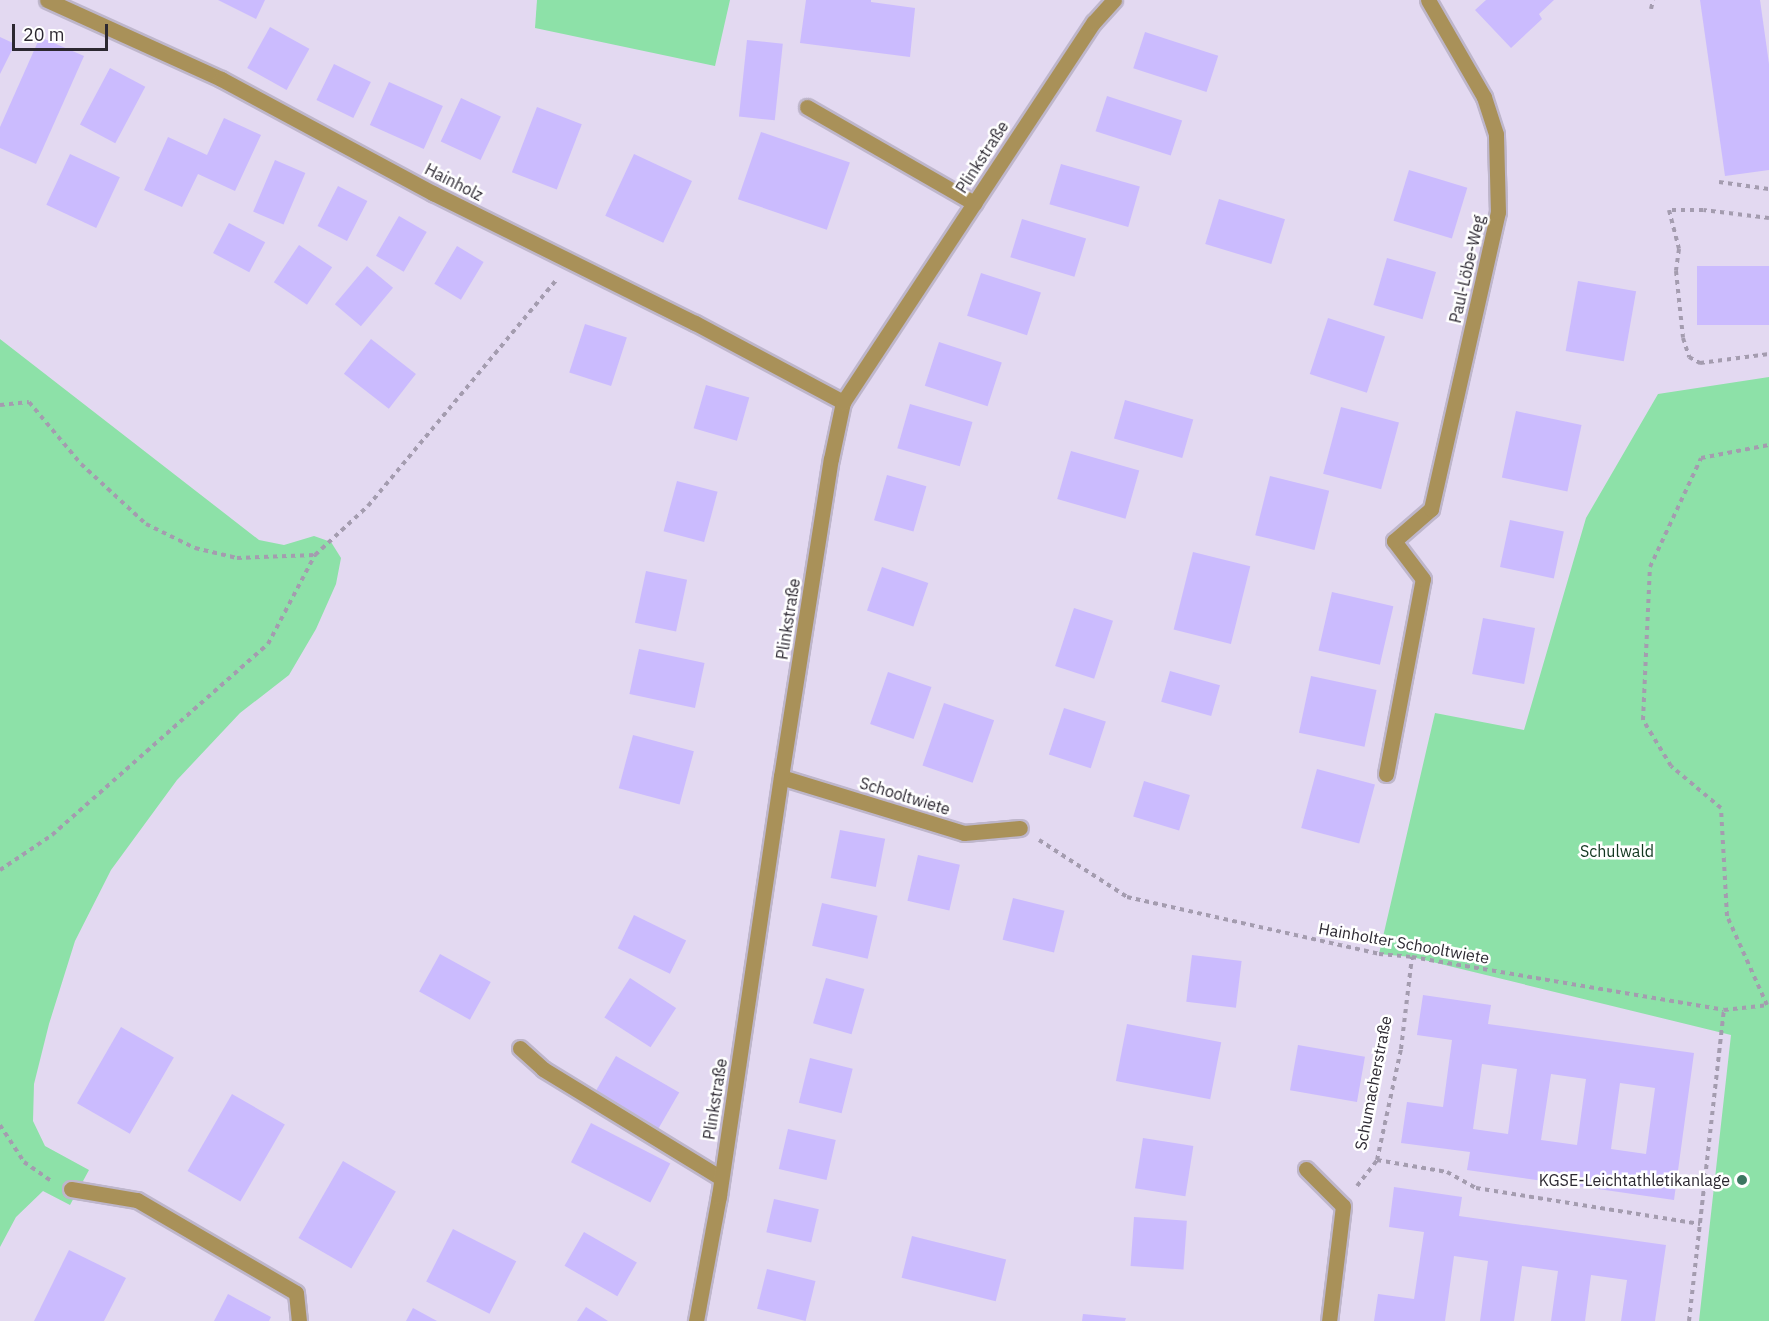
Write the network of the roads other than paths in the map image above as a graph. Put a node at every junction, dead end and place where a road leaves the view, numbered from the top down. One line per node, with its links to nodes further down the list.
1 (47, 0): 6 (street, Hainholz)
2 (1114, 0): 5 (street, Plinkstraße)
3 (1428, 0): 7 (street, Paul-Löbe-Weg)
4 (807, 107): 5 (street)
5 (974, 203): 6 (street, Plinkstraße)
6 (843, 402): 8 (street, Plinkstraße)
7 (1386, 774)
8 (781, 777): 9 (street, Schooltwiete); 12 (street, Plinkstraße)
9 (1020, 828)
10 (520, 1048): 12 (street)
11 (1306, 1169): 16 (street)
12 (721, 1178): 15 (street, Plinkstraße)
13 (71, 1189): 14 (street)
14 (299, 1321)
15 (696, 1321)
16 (1329, 1321)

